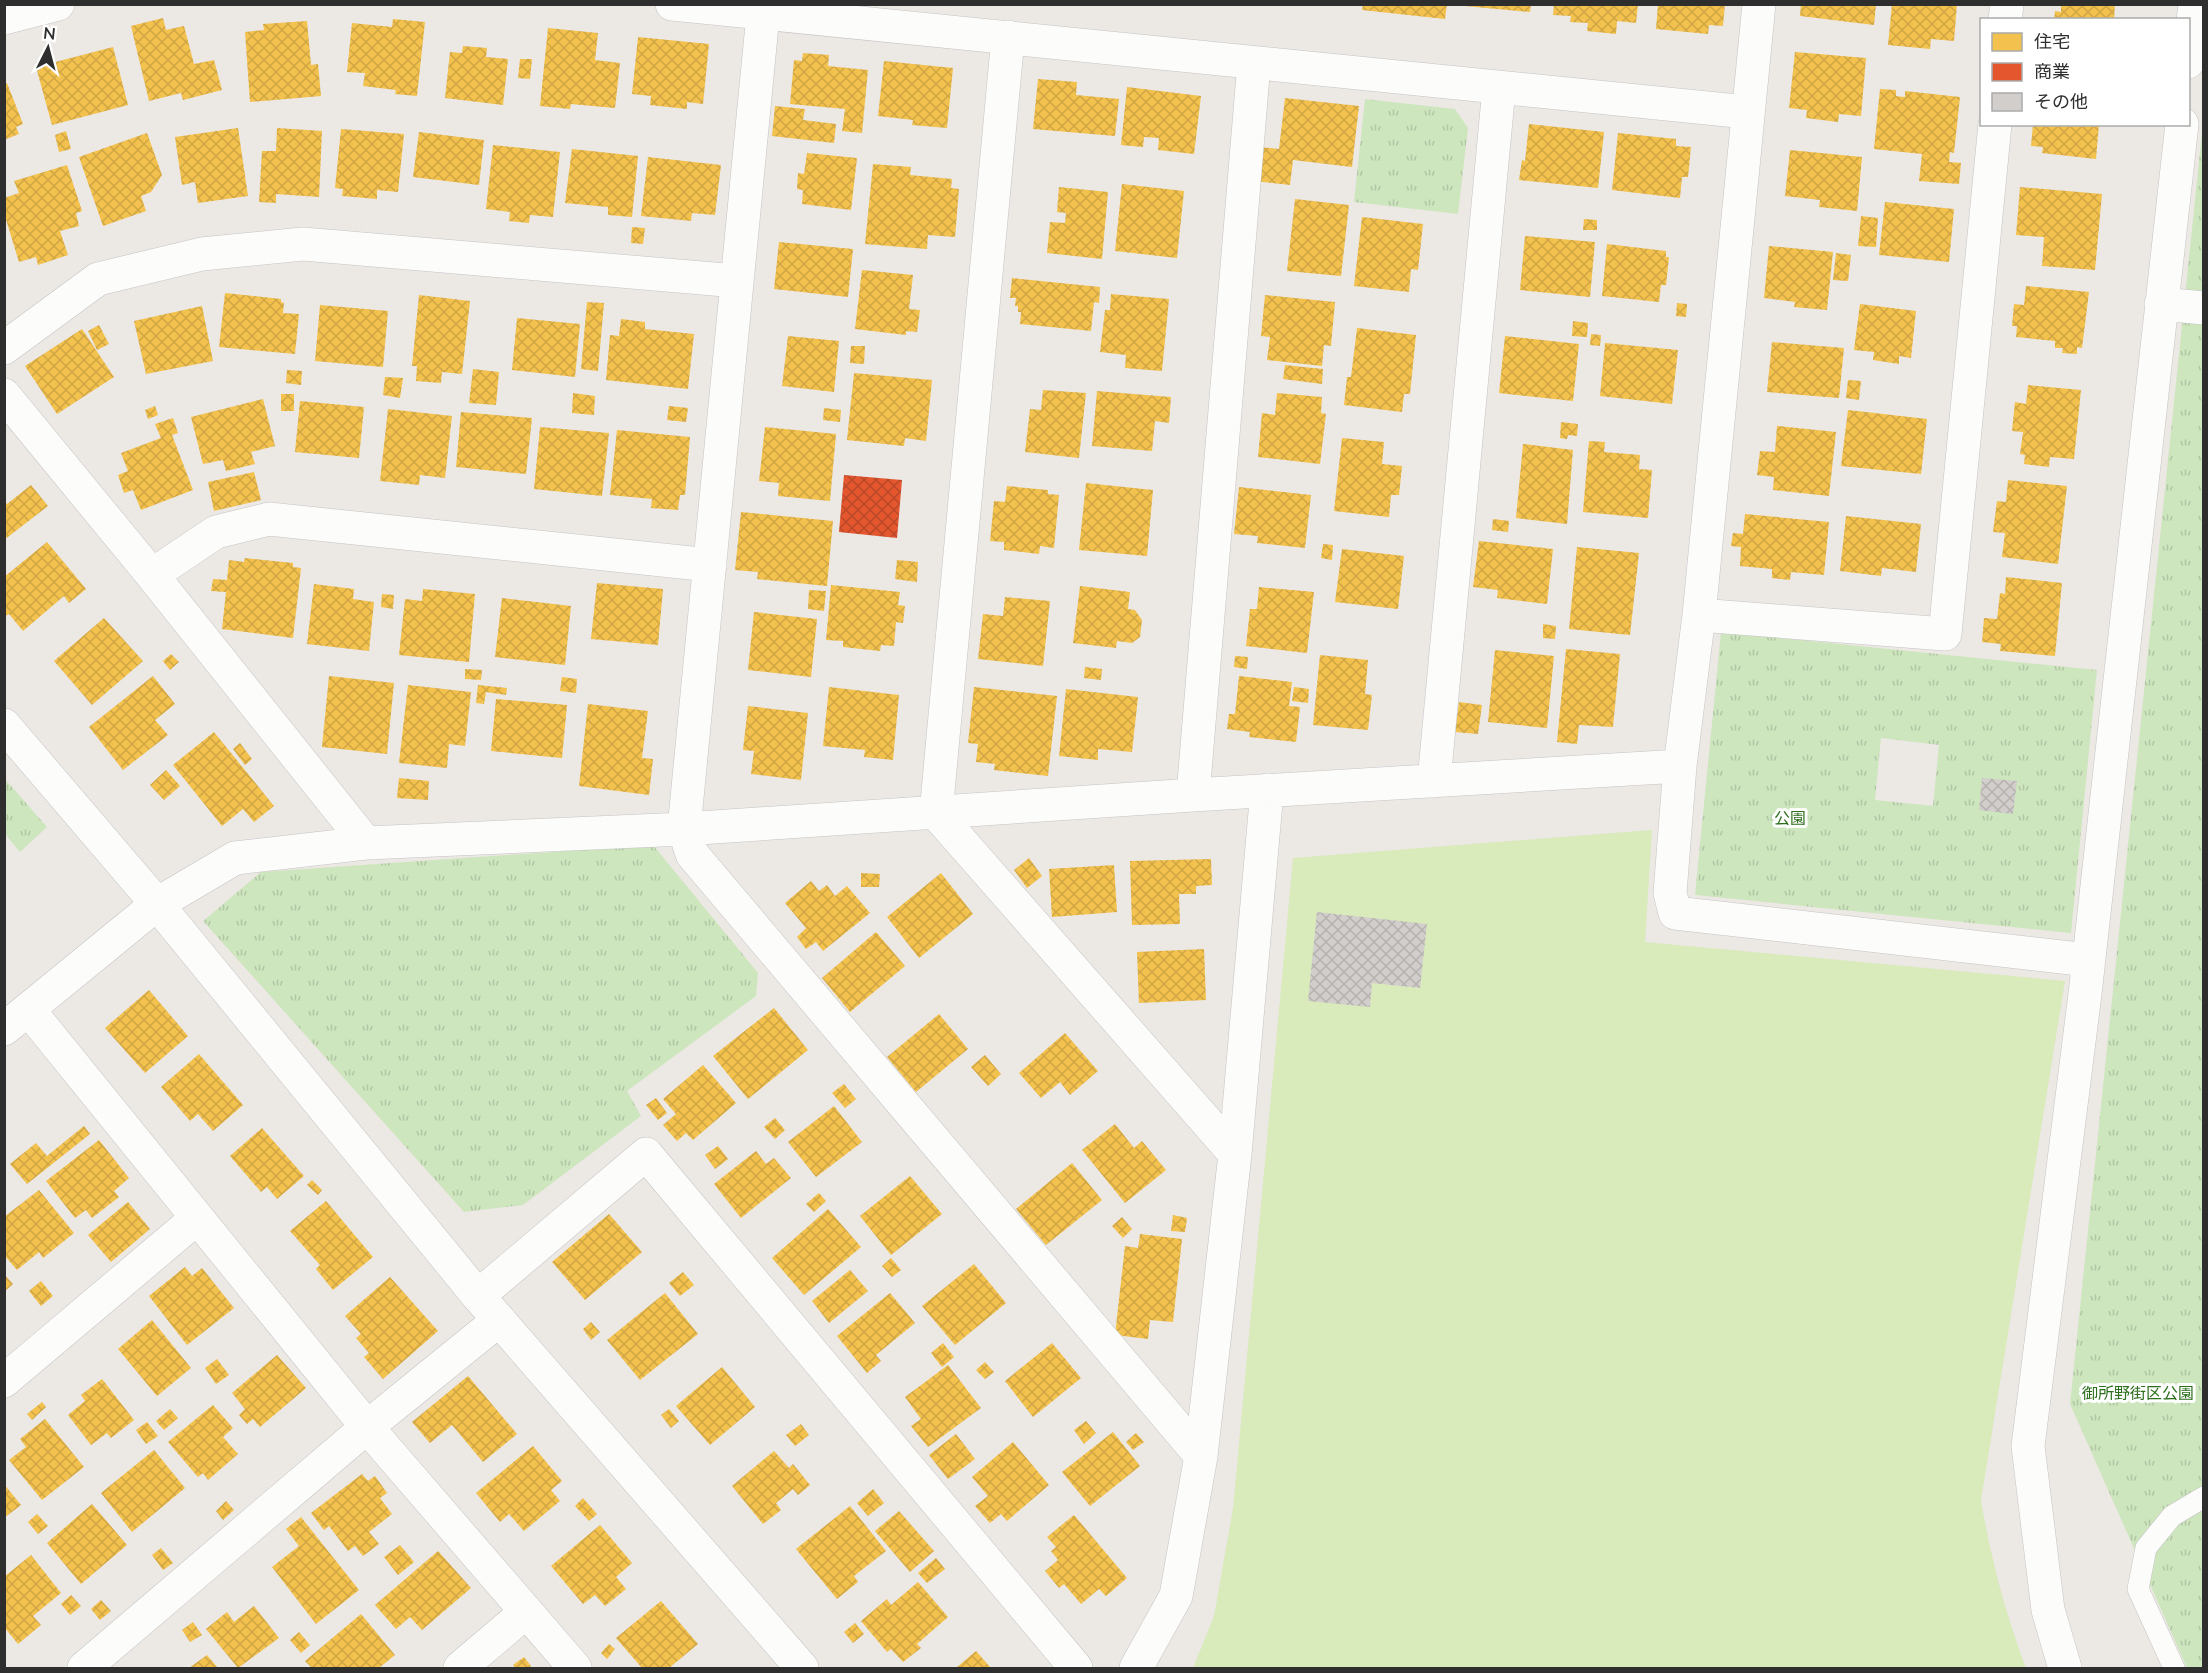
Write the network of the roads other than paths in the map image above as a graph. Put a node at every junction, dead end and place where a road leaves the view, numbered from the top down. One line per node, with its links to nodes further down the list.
1 (58, 4): 6 (street)
2 (672, 4): 5 (street)
3 (1759, 4): 11 (street)
4 (2195, 4): 8 (street)
5 (763, 8): 7 (street); 14 (street)
6 (4, 18)
7 (1008, 37): 9 (street); 27 (street)
8 (2190, 45)
9 (1254, 63): 10 (street); 26 (street)
10 (1499, 88): 11 (street); 24 (street)
11 (1747, 112): 21 (street)
12 (1995, 126): 21 (street)
13 (2182, 126): 15 (street)
14 (737, 281): 17 (street); 19 (street)
15 (2162, 304): 16 (street); 31 (street)
16 (2204, 309)
17 (4, 348)
18 (4, 395): 20 (street)
19 (710, 565): 20 (street); 28 (street)
20 (152, 575): 29 (street)
21 (1699, 615): 23 (street)
22 (4, 725): 30 (street)
23 (1680, 766): 24 (street); 31 (street)
24 (1434, 781): 25 (street)
25 (1267, 790): 26 (street); 33 (street)
26 (1193, 795): 27 (street)
27 (936, 813): 28 (street); 33 (street)
28 (684, 829): 29 (street); 39 (street)
29 (366, 843): 30 (street)
30 (157, 904): 32 (street); 35 (street)
31 (2088, 960): 48 (street)
32 (16, 1019): 34 (street)
33 (1235, 1154): 39 (street)
34 (196, 1218): 37 (street); 38 (street)
35 (478, 1296): 36 (street); 46 (street)
36 (499, 1320): 38 (street); 45 (street)
37 (4, 1381)
38 (367, 1427): 41 (street); 42 (street)
39 (1201, 1456): 47 (street)
40 (2204, 1497): 49 (lane)
41 (526, 1612): 43 (street); 44 (street)
42 (84, 1668)
43 (460, 1668)
44 (574, 1668)
45 (802, 1668)
46 (1076, 1668)
47 (1136, 1668)
48 (2065, 1668)
49 (2174, 1668)

